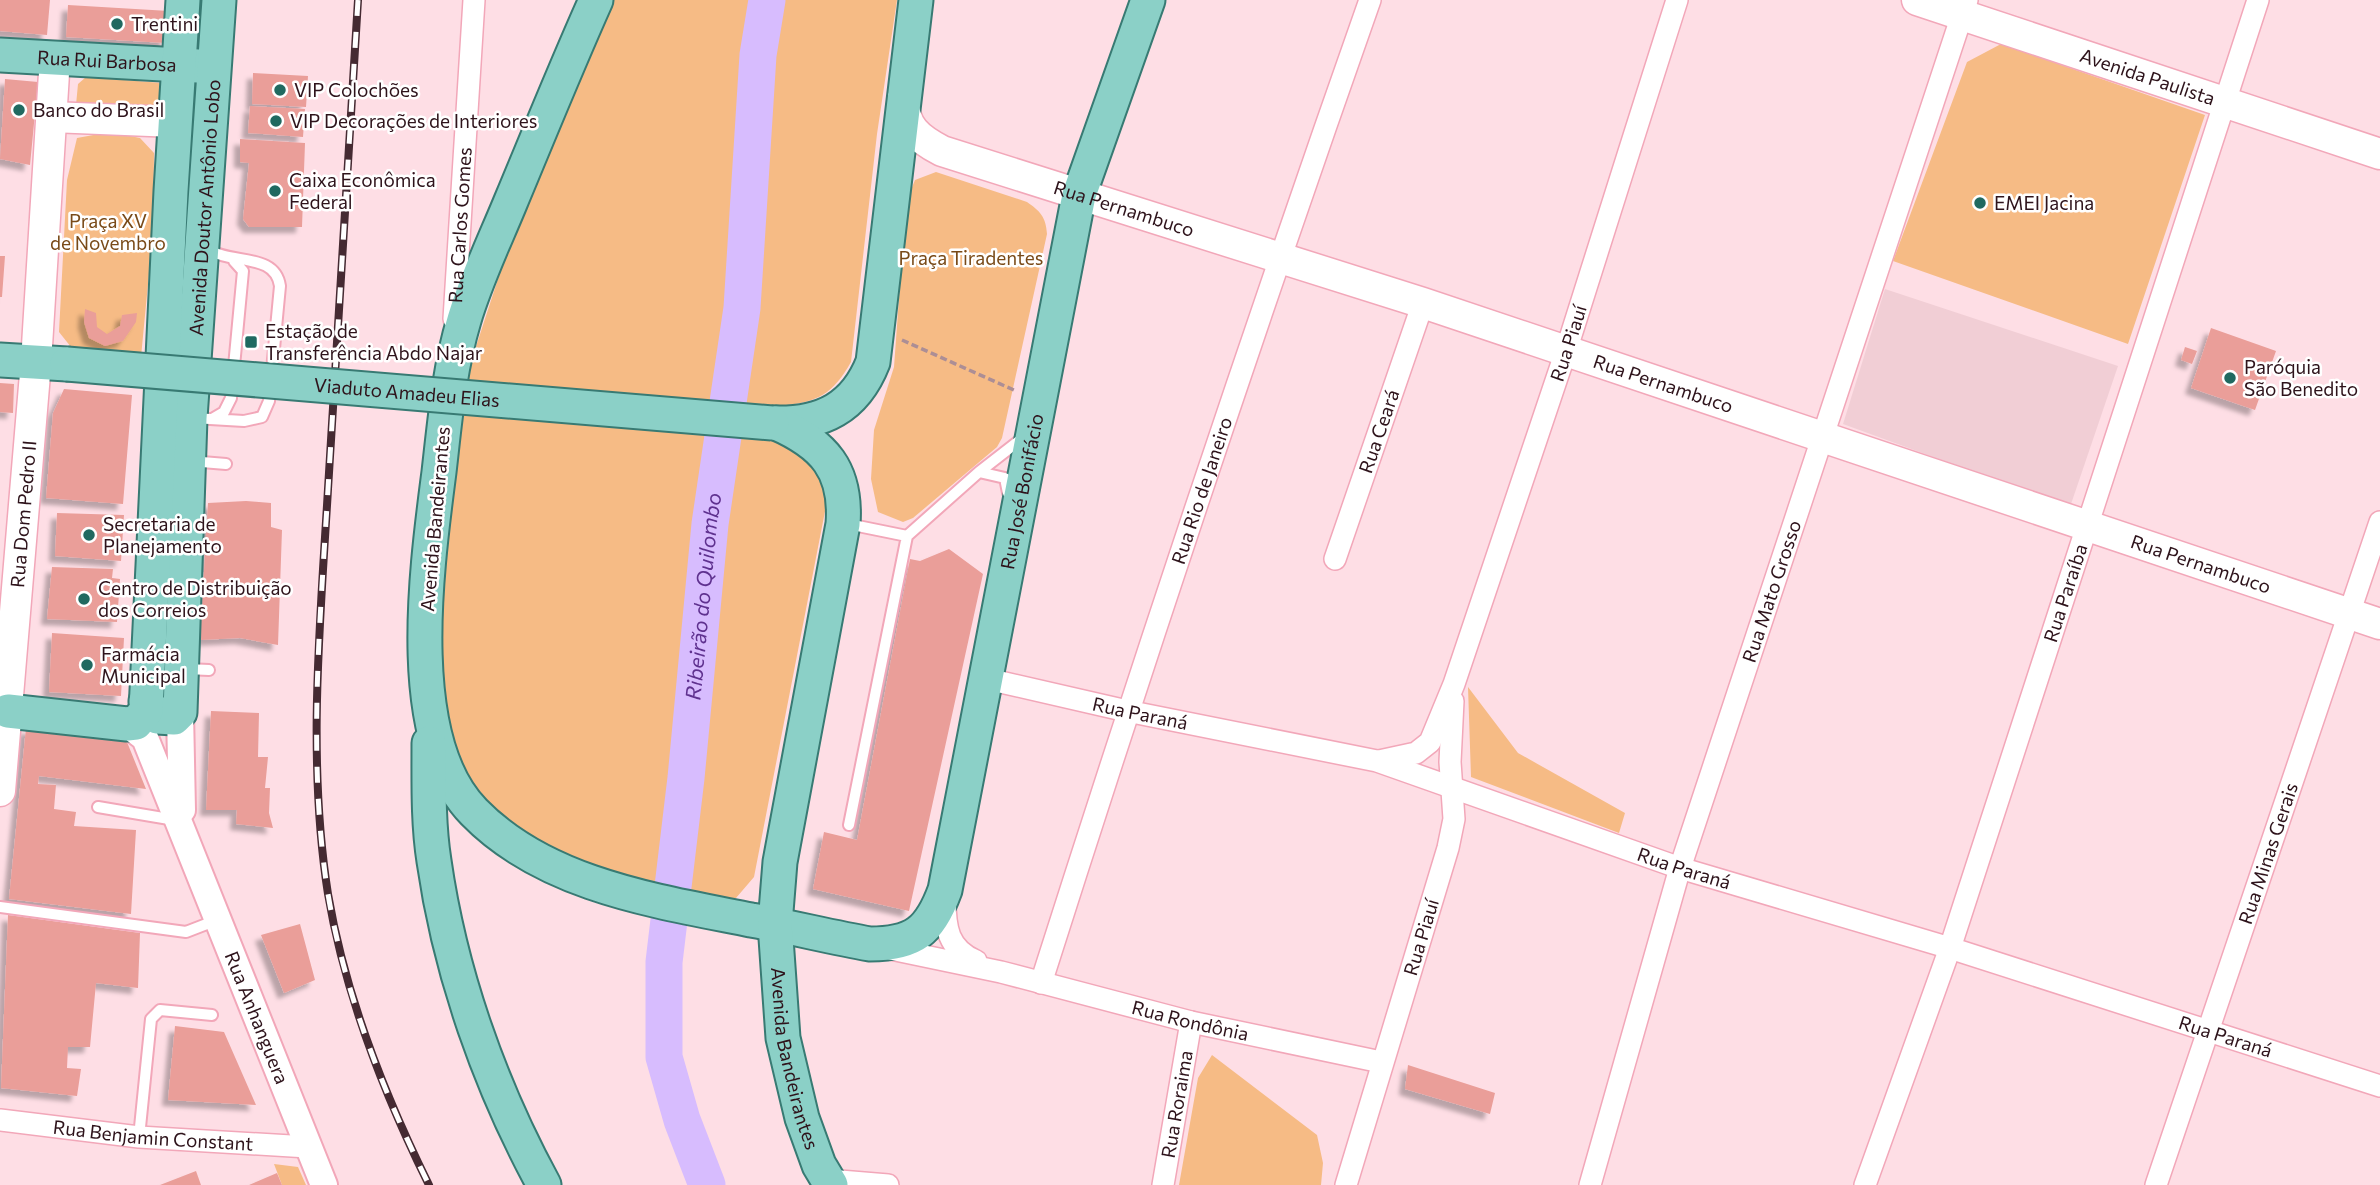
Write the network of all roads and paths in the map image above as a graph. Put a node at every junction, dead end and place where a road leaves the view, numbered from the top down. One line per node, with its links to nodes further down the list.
1 (183, 0): 14 (main road, Avenida Doutor Antônio Lobo)
2 (219, 0): 15 (main road, Avenida Doutor Antônio Lobo)
3 (474, 0): 34 (street, Rua Carlos Gomes)
4 (596, 0): 34 (main road, Avenida Bandeirantes)
5 (916, 0): 16 (main road)
6 (1148, 0): 24 (main road, Rua José Bonifácio)
7 (1370, 0): 27 (street, Rua Rio de Janeiro)
8 (1677, 0): 30 (street, Rua Piauí)
9 (1917, 0): 11 (main road, Avenida Paulista)
10 (2258, 0): 17 (street, Rua Paraíba)
11 (1964, 7): 17 (main road, Avenida Paulista); 39 (street, Rua Mato Grosso)
12 (0, 55): 13 (main road, Rua Rui Barbosa)
13 (55, 57): 14 (main road, Rua Rui Barbosa); 18 (main road)
14 (178, 65): 15 (main road, Rua Rui Barbosa); 19 (main road, Avenida Doutor Antônio Lobo)
15 (215, 67): 20 (main road, Avenida Doutor Antônio Lobo)
16 (903, 90): 21 (main road); 23 (main road)
17 (2223, 101): 22 (main road, Avenida Paulista); 46 (street, Rua Paraíba)
18 (51, 117): 19 (main road); 33 (main road)
19 (175, 122): 20 (main road); 31 (main road, Avenida Doutor Antônio Lobo)
20 (212, 123): 25 (main road, Avenida Doutor Antônio Lobo)
21 (942, 151): 23 (main road); 24 (main road, Rua Pernambuco)
22 (2380, 154)
23 (894, 187): 29 (main road)
24 (1079, 195): 27 (main road, Rua Pernambuco); 37 (main road, Rua José Bonifácio)
25 (209, 250): 26 (lane); 36 (main road, Avenida Doutor Antônio Lobo)
26 (231, 259): 36 (lane); 36 (lane)
27 (1279, 259): 28 (main road, Rua Pernambuco); 56 (street, Rua Rio de Janeiro)
28 (1423, 303): 30 (main road, Rua Pernambuco); 48 (street, Rua Ceará)
29 (877, 329): 37 (path); 38 (main road)
30 (1566, 351): 39 (main road, Rua Pernambuco); 52 (street, Rua Piauí)
31 (164, 353): 36 (main road, Rua Anhanguera)
32 (0, 360): 33 (main road, Viaduto Amadeu Elias)
33 (52, 363): 38 (main road, Viaduto Amadeu Elias, bridge); 54 (main road, Rua Dom Pedro II)
34 (451, 366): 53 (main road, Avenida Bandeirantes)
35 (208, 369): 36 (lane)
36 (194, 410): 40 (main road, Rua Anhanguera); 57 (main road, Rua Anhanguera)
37 (1035, 416): 42 (lane); 43 (main road, Rua José Bonifácio)
38 (774, 423): 45 (main road, Avenida Bandeirantes)
39 (1824, 437): 46 (main road, Rua Pernambuco); 66 (street, Rua Mato Grosso)
40 (188, 461): 41 (lane); 55 (main road, Rua Anhanguera)
41 (226, 464)
42 (979, 472): 43 (lane); 47 (lane)
43 (1016, 510): 51 (main road, Rua José Bonifácio)
44 (2380, 522): 49 (street, Rua Minas Gerais)
45 (843, 524): 47 (lane); 65 (main road, Avenida Bandeirantes)
46 (2086, 525): 49 (main road, Rua Pernambuco); 73 (street, Rua Paraíba)
47 (907, 536): 63 (lane)
48 (1335, 559)
49 (2350, 614): 50 (main road, Rua Pernambuco); 79 (street, Rua Minas Gerais)
50 (2380, 624)
51 (983, 678): 56 (street, Rua Paraná); 67 (main road, Rua José Bonifácio)
52 (1454, 684): 58 (street, Rua Piauí); 59 (street, Rua Piauí)
53 (428, 692): 70 (main road, Avenida Bandeirantes); 87 (main road)
54 (4, 711): 57 (main road); 60 (main road, Rua Dom Pedro II)
55 (180, 712): 57 (main road); 64 (street, Rua Anhanguera)
56 (1127, 712): 58 (street, Rua Paraná); 75 (street, Rua Rio de Janeiro)
57 (137, 713): 62 (street, Rua Anhanguera)
58 (1377, 761): 59 (street, Rua Paraná)
59 (1454, 789): 66 (street, Rua Paraná); 80 (street, Rua Piauí)
60 (0, 791)
61 (98, 807): 62 (lane)
62 (177, 820): 64 (street, Rua Anhanguera)
63 (849, 825)
64 (189, 850): 69 (street, Rua Anhanguera)
65 (780, 862): 70 (main road, Avenida Bandeirantes); 71 (main road)
66 (1680, 868): 73 (street, Rua Paraná); 91 (street, Rua Mato Grosso)
67 (945, 890): 72 (main road, Rua José Bonifácio); 74 (street, Rua Rondônia)
68 (0, 907): 69 (lane)
69 (217, 920): 84 (street, Rua Anhanguera)
70 (775, 925): 71 (main road, Rua Rondônia); 76 (main road, Avenida Bandeirantes)
71 (831, 937): 72 (main road, Rua Rondônia); 76 (main road)
72 (870, 944): 74 (street, Rua Rondônia)
73 (1950, 948): 79 (street, Rua Paraná); 92 (street, Rua Paraíba)
74 (1001, 972): 75 (street, Rua Rondônia)
75 (1041, 983): 78 (street, Rua Rondônia)
76 (778, 990): 85 (main road, Avenida Bandeirantes)
77 (212, 1015): 83 (lane)
78 (1191, 1022): 80 (street, Rua Rondônia); 89 (street, Rua Roraima)
79 (2210, 1029): 81 (street, Rua Paraná); 93 (street, Rua Minas Gerais)
80 (1381, 1062): 90 (street, Rua Piauí)
81 (2380, 1086)
82 (0, 1120): 83 (street, Rua Benjamin Constant)
83 (139, 1137): 84 (street, Rua Benjamin Constant)
84 (308, 1147): 86 (street, Rua Anhanguera)
85 (829, 1183): 88 (street)
86 (324, 1185)
87 (544, 1185)
88 (888, 1185)
89 (1163, 1185)
90 (1346, 1185)
91 (1590, 1185)
92 (1865, 1185)
93 (2156, 1185)

